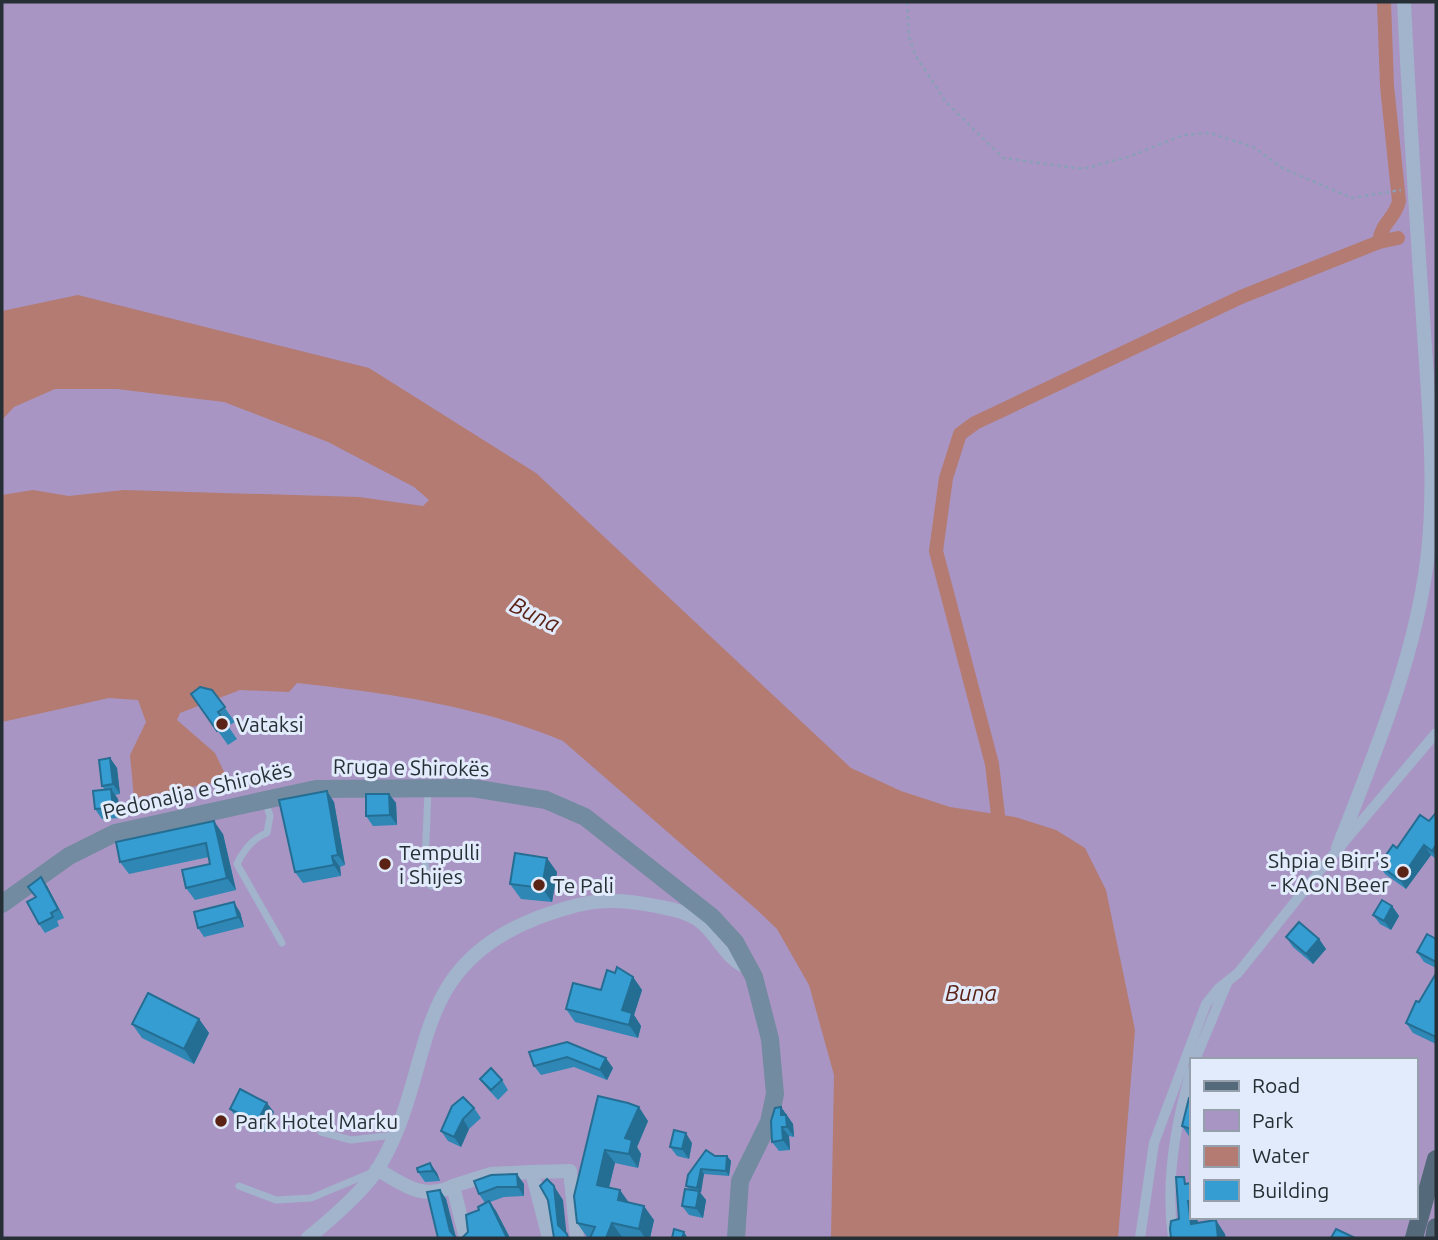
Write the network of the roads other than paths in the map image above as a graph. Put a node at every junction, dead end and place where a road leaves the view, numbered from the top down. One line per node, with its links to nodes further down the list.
1 (1404, 2): 5 (street)
2 (1436, 733): 5 (street)
3 (428, 788): 4 (main road, Rruga e Shirokës); 6 (lane); 9 (main road, Rruga e Shirokës)
4 (265, 800): 7 (main road, Rruga e Shirokës); 8 (lane)
5 (1338, 848): 10 (street)
6 (431, 887)
7 (2, 904)
8 (282, 943)
9 (751, 968): 14 (street); 25 (main road, Rruga e Shirokës)
10 (1228, 980): 11 (street); 26 (street)
11 (1196, 1058)
12 (1190, 1075): 27 (street)
13 (321, 1132): 14 (lane)
14 (395, 1135): 16 (street)
15 (1436, 1159): 28 (main road)
16 (377, 1169): 18 (lane); 19 (street); 21 (street)
17 (531, 1172): 19 (street); 23 (street); 24 (street)
18 (239, 1186)
19 (453, 1186): 22 (street)
20 (1436, 1227): 29 (main road)
21 (308, 1238)
22 (466, 1238)
23 (549, 1238)
24 (577, 1238)
25 (736, 1238)
26 (1140, 1238)
27 (1173, 1238)
28 (1414, 1238)
29 (1434, 1238)

